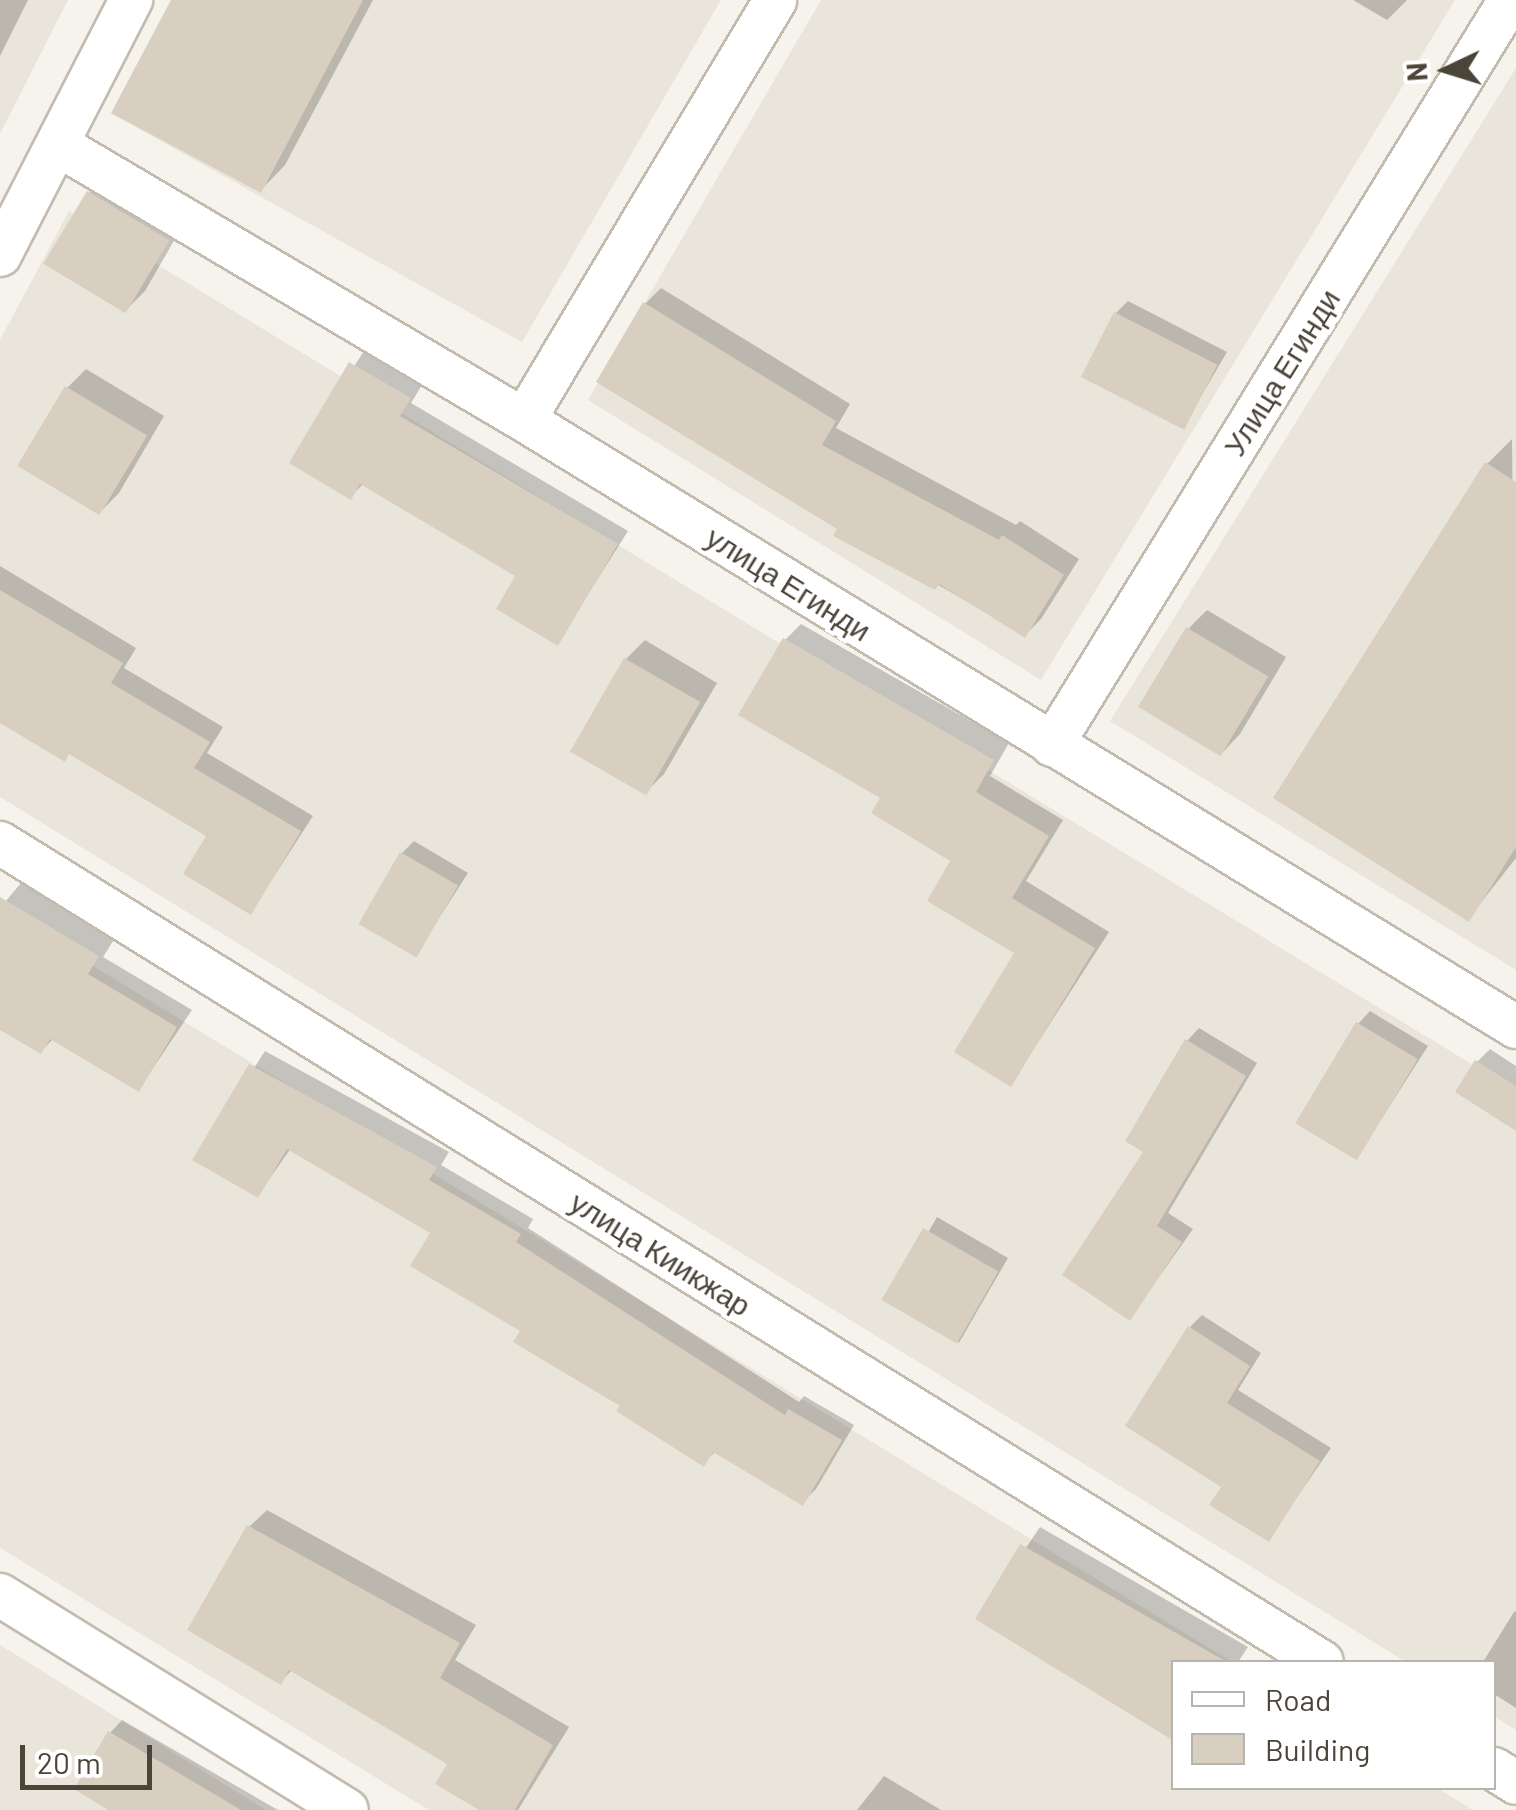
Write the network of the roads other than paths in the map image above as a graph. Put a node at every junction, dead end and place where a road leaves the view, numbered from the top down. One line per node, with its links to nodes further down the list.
1 (131, 0): 4 (street)
2 (775, 0): 6 (street)
3 (1510, 0): 7 (street, Улица Егинди)
4 (58, 145): 5 (street); 6 (street, улица Егинди)
5 (0, 255)
6 (524, 420): 7 (street, улица Егинди)
7 (1052, 745): 9 (street, улица Егинди)
8 (0, 843): 11 (street, улица Киикжар)
9 (1516, 1028)
10 (0, 1595): 12 (street)
11 (1319, 1660)
12 (347, 1810)

